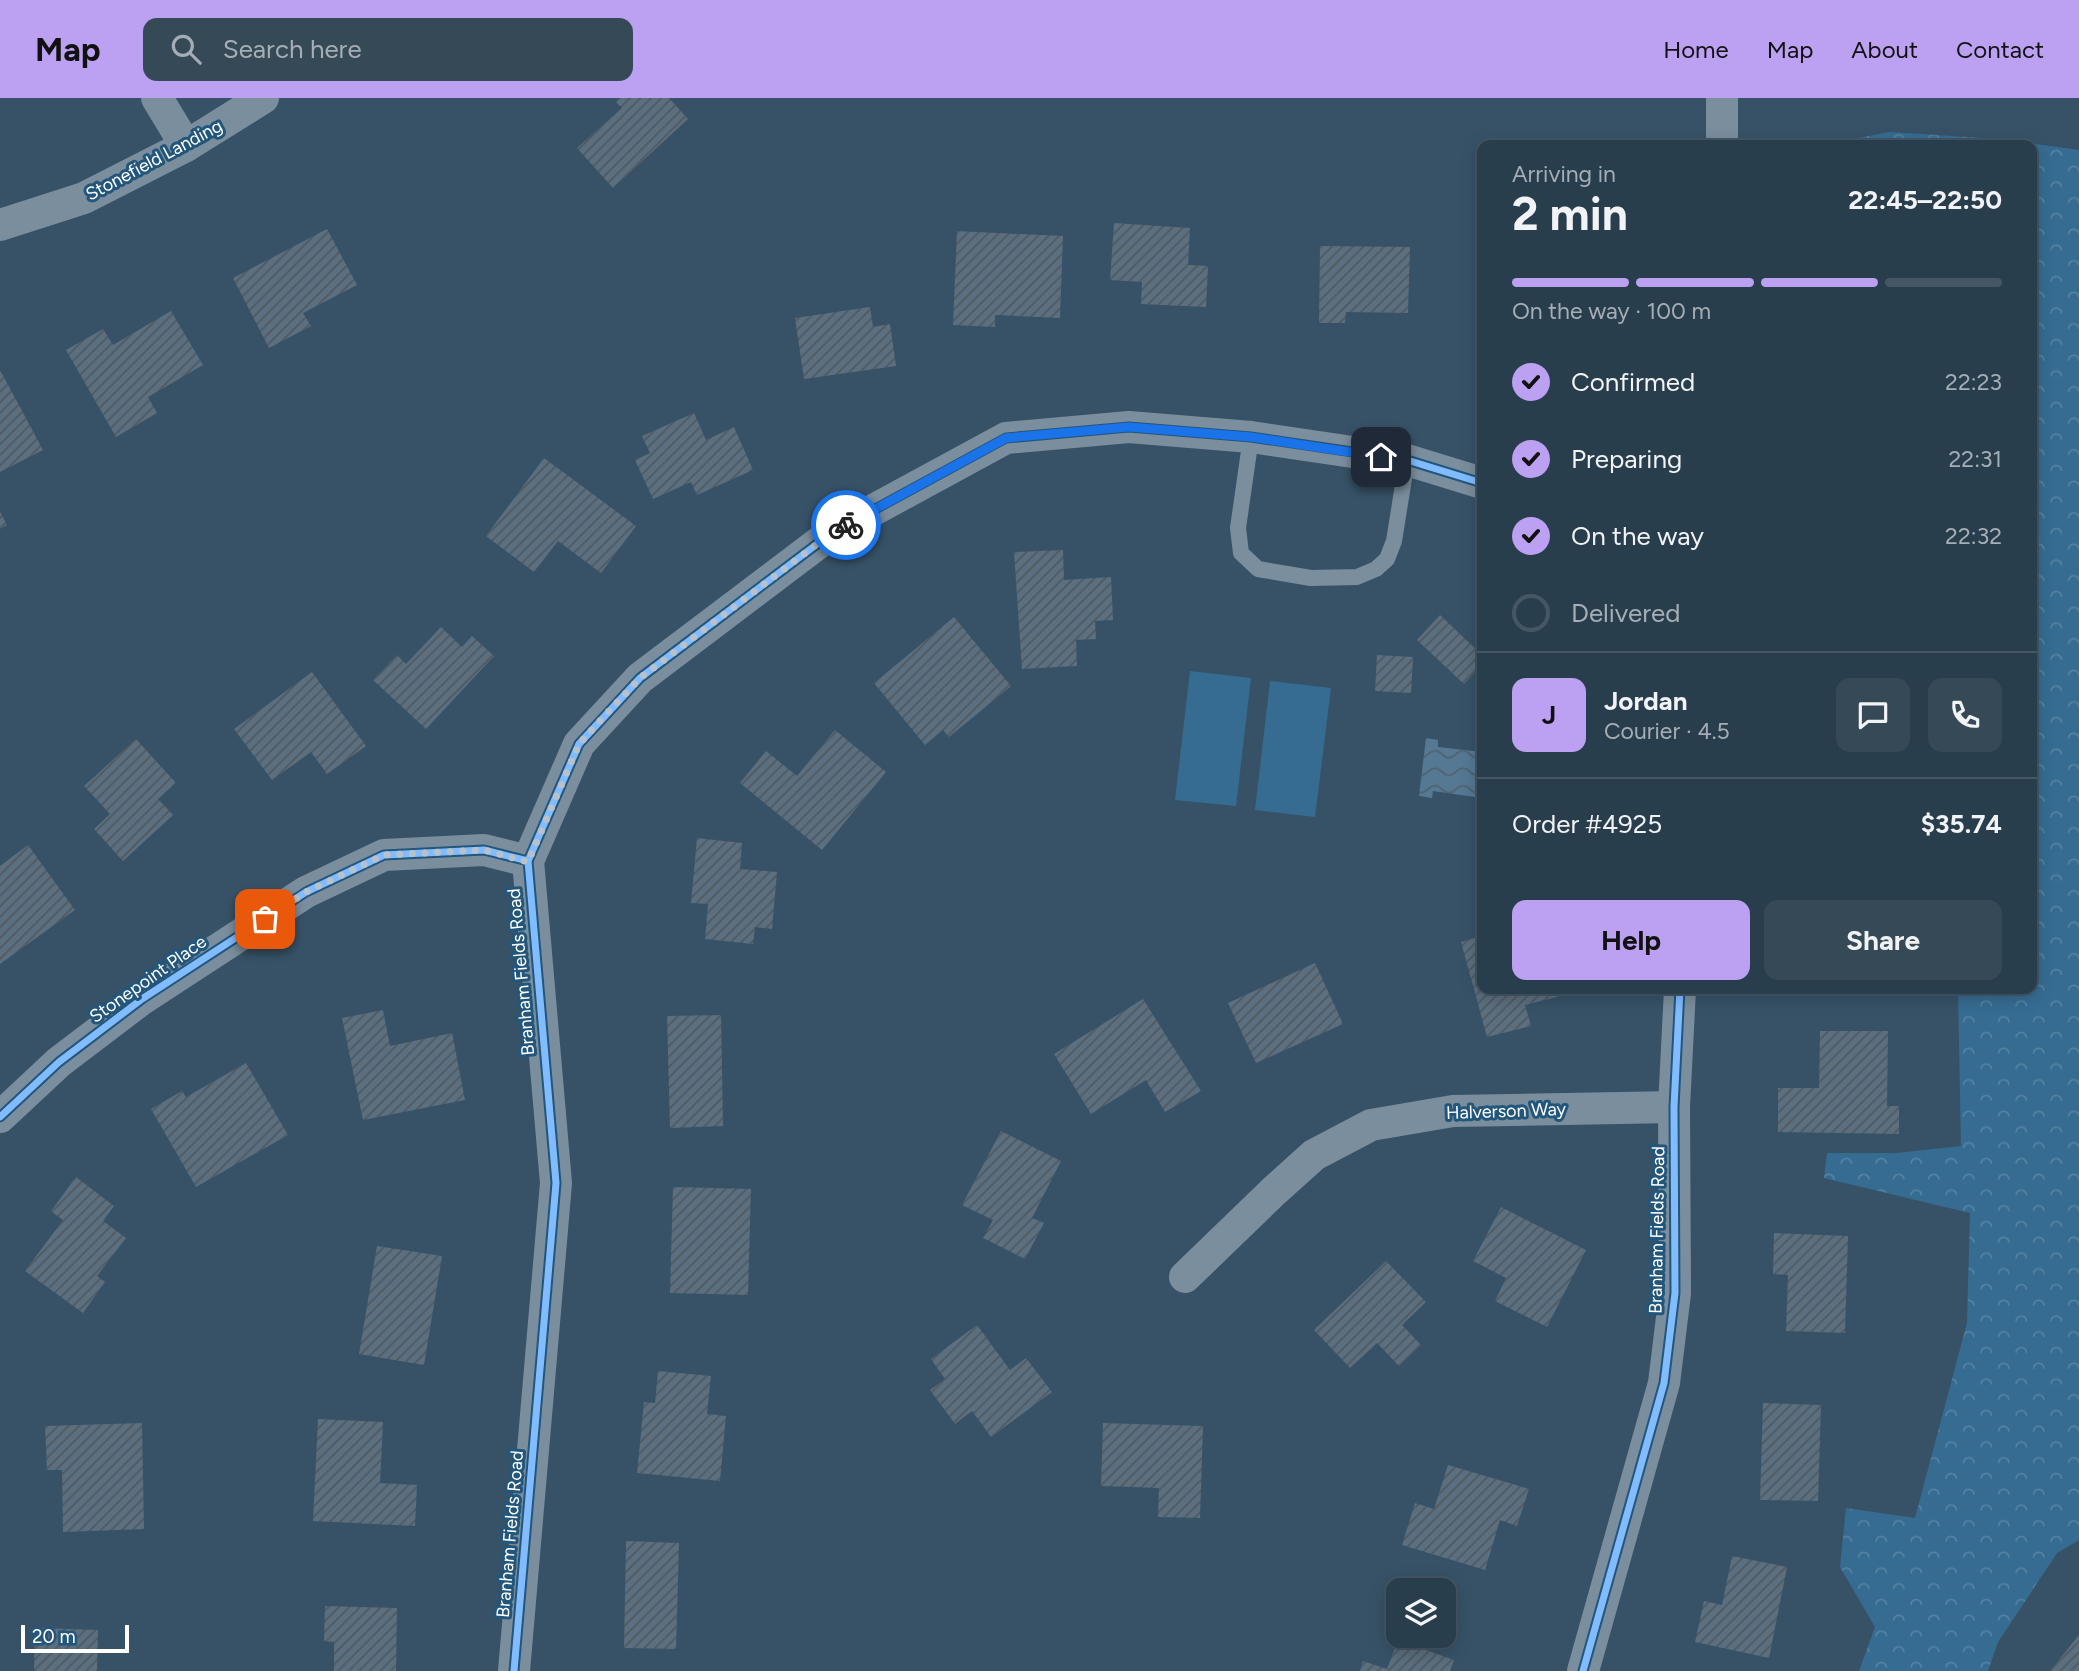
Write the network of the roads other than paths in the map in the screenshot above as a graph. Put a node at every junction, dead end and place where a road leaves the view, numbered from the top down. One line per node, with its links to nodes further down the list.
1 (157, 98): 5 (street)
2 (263, 98): 5 (street, Stonefield Landing)
3 (1722, 98): 4 (street)
4 (1722, 140)
5 (186, 146): 6 (street, Stonefield Landing)
6 (0, 225)
7 (1251, 437): 8 (street, Branham Fields Road); 8 (lane); 10 (street, Branham Fields Road)
8 (1407, 460): 9 (street, Branham Fields Road)
9 (1477, 481)
10 (528, 862): 13 (street, Stonepoint Place); 15 (street, Branham Fields Road)
11 (1680, 994): 12 (street, Branham Fields Road)
12 (1674, 1107): 14 (street, Halverson Way); 16 (street, Branham Fields Road)
13 (0, 1117)
14 (1185, 1277)
15 (514, 1671)
16 (1583, 1671)

